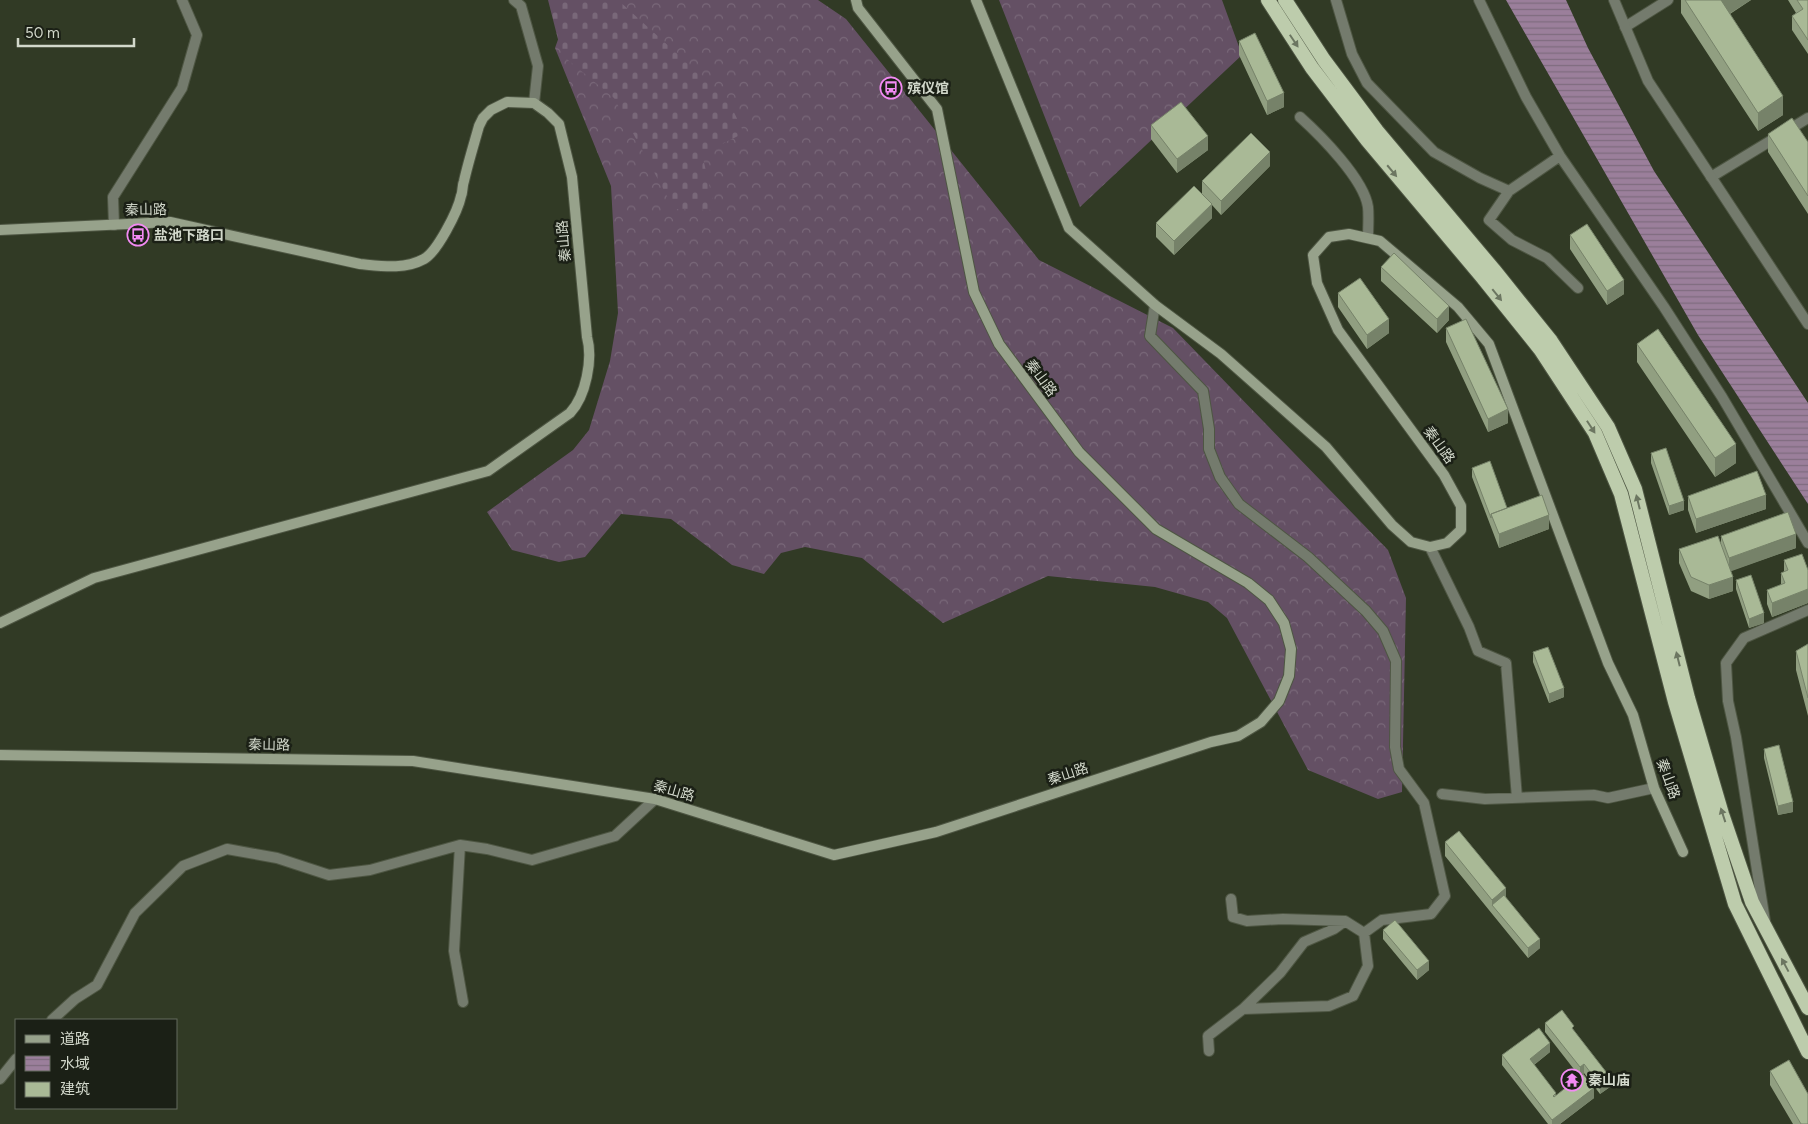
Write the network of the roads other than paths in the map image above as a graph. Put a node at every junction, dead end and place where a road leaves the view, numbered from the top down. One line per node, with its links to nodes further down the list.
1 (182, 0): 18 (street)
2 (514, 0): 12 (street)
3 (856, 0): 32 (main road, 秦山路)
4 (976, 0): 22 (main road)
5 (1268, 0): 44 (highway, one-way to 44)
6 (1285, 0): 37 (highway, one-way to 6)
7 (1336, 0): 17 (street)
8 (1479, 0): 15 (street)
9 (1614, 0): 11 (street)
10 (1668, 0): 11 (street)
11 (1625, 27): 16 (street)
12 (534, 103): 18 (main road, 秦山路); 27 (main road, 秦山路)
13 (1300, 118): 20 (street)
14 (1808, 118): 16 (street)
15 (1560, 156): 17 (street); 24 (street)
16 (1711, 177): 23 (street)
17 (1509, 191): 21 (street)
18 (114, 225): 19 (main road, 秦山路)
19 (0, 230)
20 (1368, 238): 25 (main road, 秦山路); 29 (main road, 秦山路)
21 (1578, 288)
22 (1156, 305): 25 (main road); 38 (street)
23 (1808, 324)
24 (1808, 543)
25 (1430, 547): 31 (street)
26 (1808, 610): 37 (street)
27 (0, 623)
28 (0, 755): 32 (main road, 秦山路)
29 (1654, 788): 31 (street); 34 (main road, 秦山路)
30 (1442, 794): 31 (street)
31 (1517, 798)
32 (655, 799): 33 (street)
33 (460, 845): 39 (street); 42 (street)
34 (1683, 852)
35 (1231, 899): 36 (street)
36 (1345, 921): 38 (street); 41 (street)
37 (1767, 930): 40 (highway, one-way to 37)
38 (1364, 933): 41 (street)
39 (463, 1002)
40 (1808, 1008)
41 (1243, 1010): 43 (street)
42 (53, 1019)
43 (1209, 1051)
44 (1808, 1052)
45 (15, 1060): 46 (street)
46 (0, 1079)

